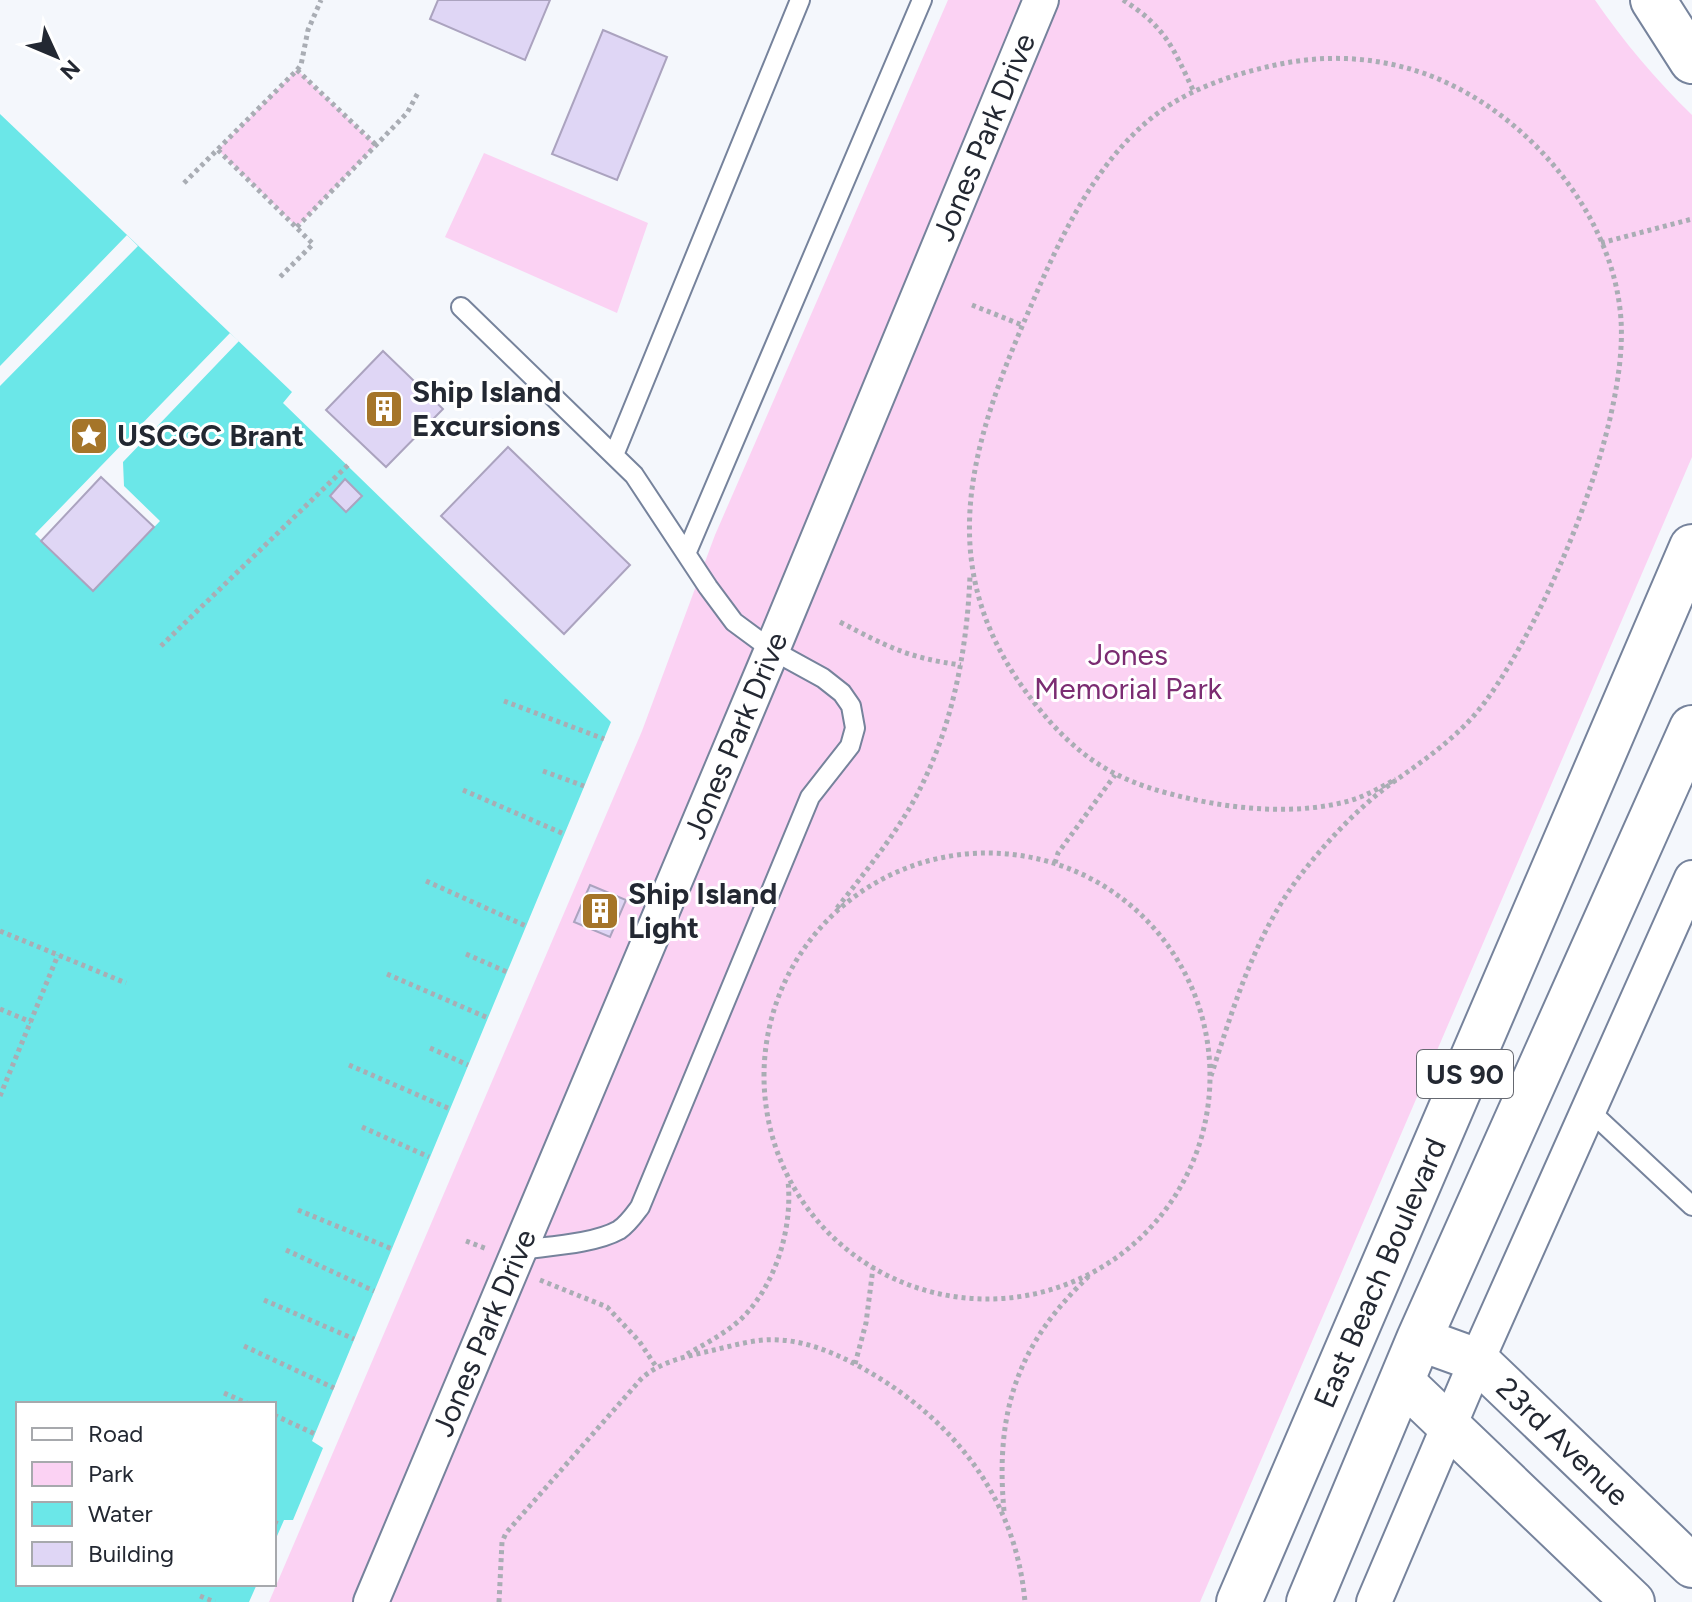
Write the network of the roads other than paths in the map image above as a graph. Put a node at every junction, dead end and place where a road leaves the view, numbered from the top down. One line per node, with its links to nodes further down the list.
1 (800, 0): 8 (lane)
2 (922, 0): 10 (lane)
3 (1041, 0): 11 (street, Jones Park Drive)
4 (1655, 0): 5 (street); 6 (main road)
5 (1692, 38)
6 (1692, 61)
7 (461, 307): 8 (lane)
8 (614, 455): 10 (lane)
9 (1692, 547): 25 (main road, East Beach Boulevard / US 90)
10 (686, 554): 11 (lane)
11 (772, 650): 18 (street, Jones Park Drive); 18 (lane)
12 (1692, 728): 15 (main road, East Beach Boulevard / US 90)
13 (1692, 788): 15 (main road)
14 (1692, 878): 16 (street)
15 (1559, 1025): 19 (main road, East Beach Boulevard / US 90)
16 (1589, 1110): 17 (lane); 20 (street)
17 (1692, 1206)
18 (517, 1257): 24 (street, Jones Park Drive)
19 (1419, 1339): 20 (street, 23rd Avenue); 21 (main road, East Beach Boulevard / US 90)
20 (1477, 1360): 22 (street); 23 (street, 23rd Avenue)
21 (1402, 1381): 22 (street); 26 (main road, East Beach Boulevard / US 90)
22 (1448, 1426): 27 (street); 28 (street)
23 (1692, 1566)
24 (371, 1602)
25 (1239, 1602)
26 (1309, 1602)
27 (1374, 1602)
28 (1633, 1602)

